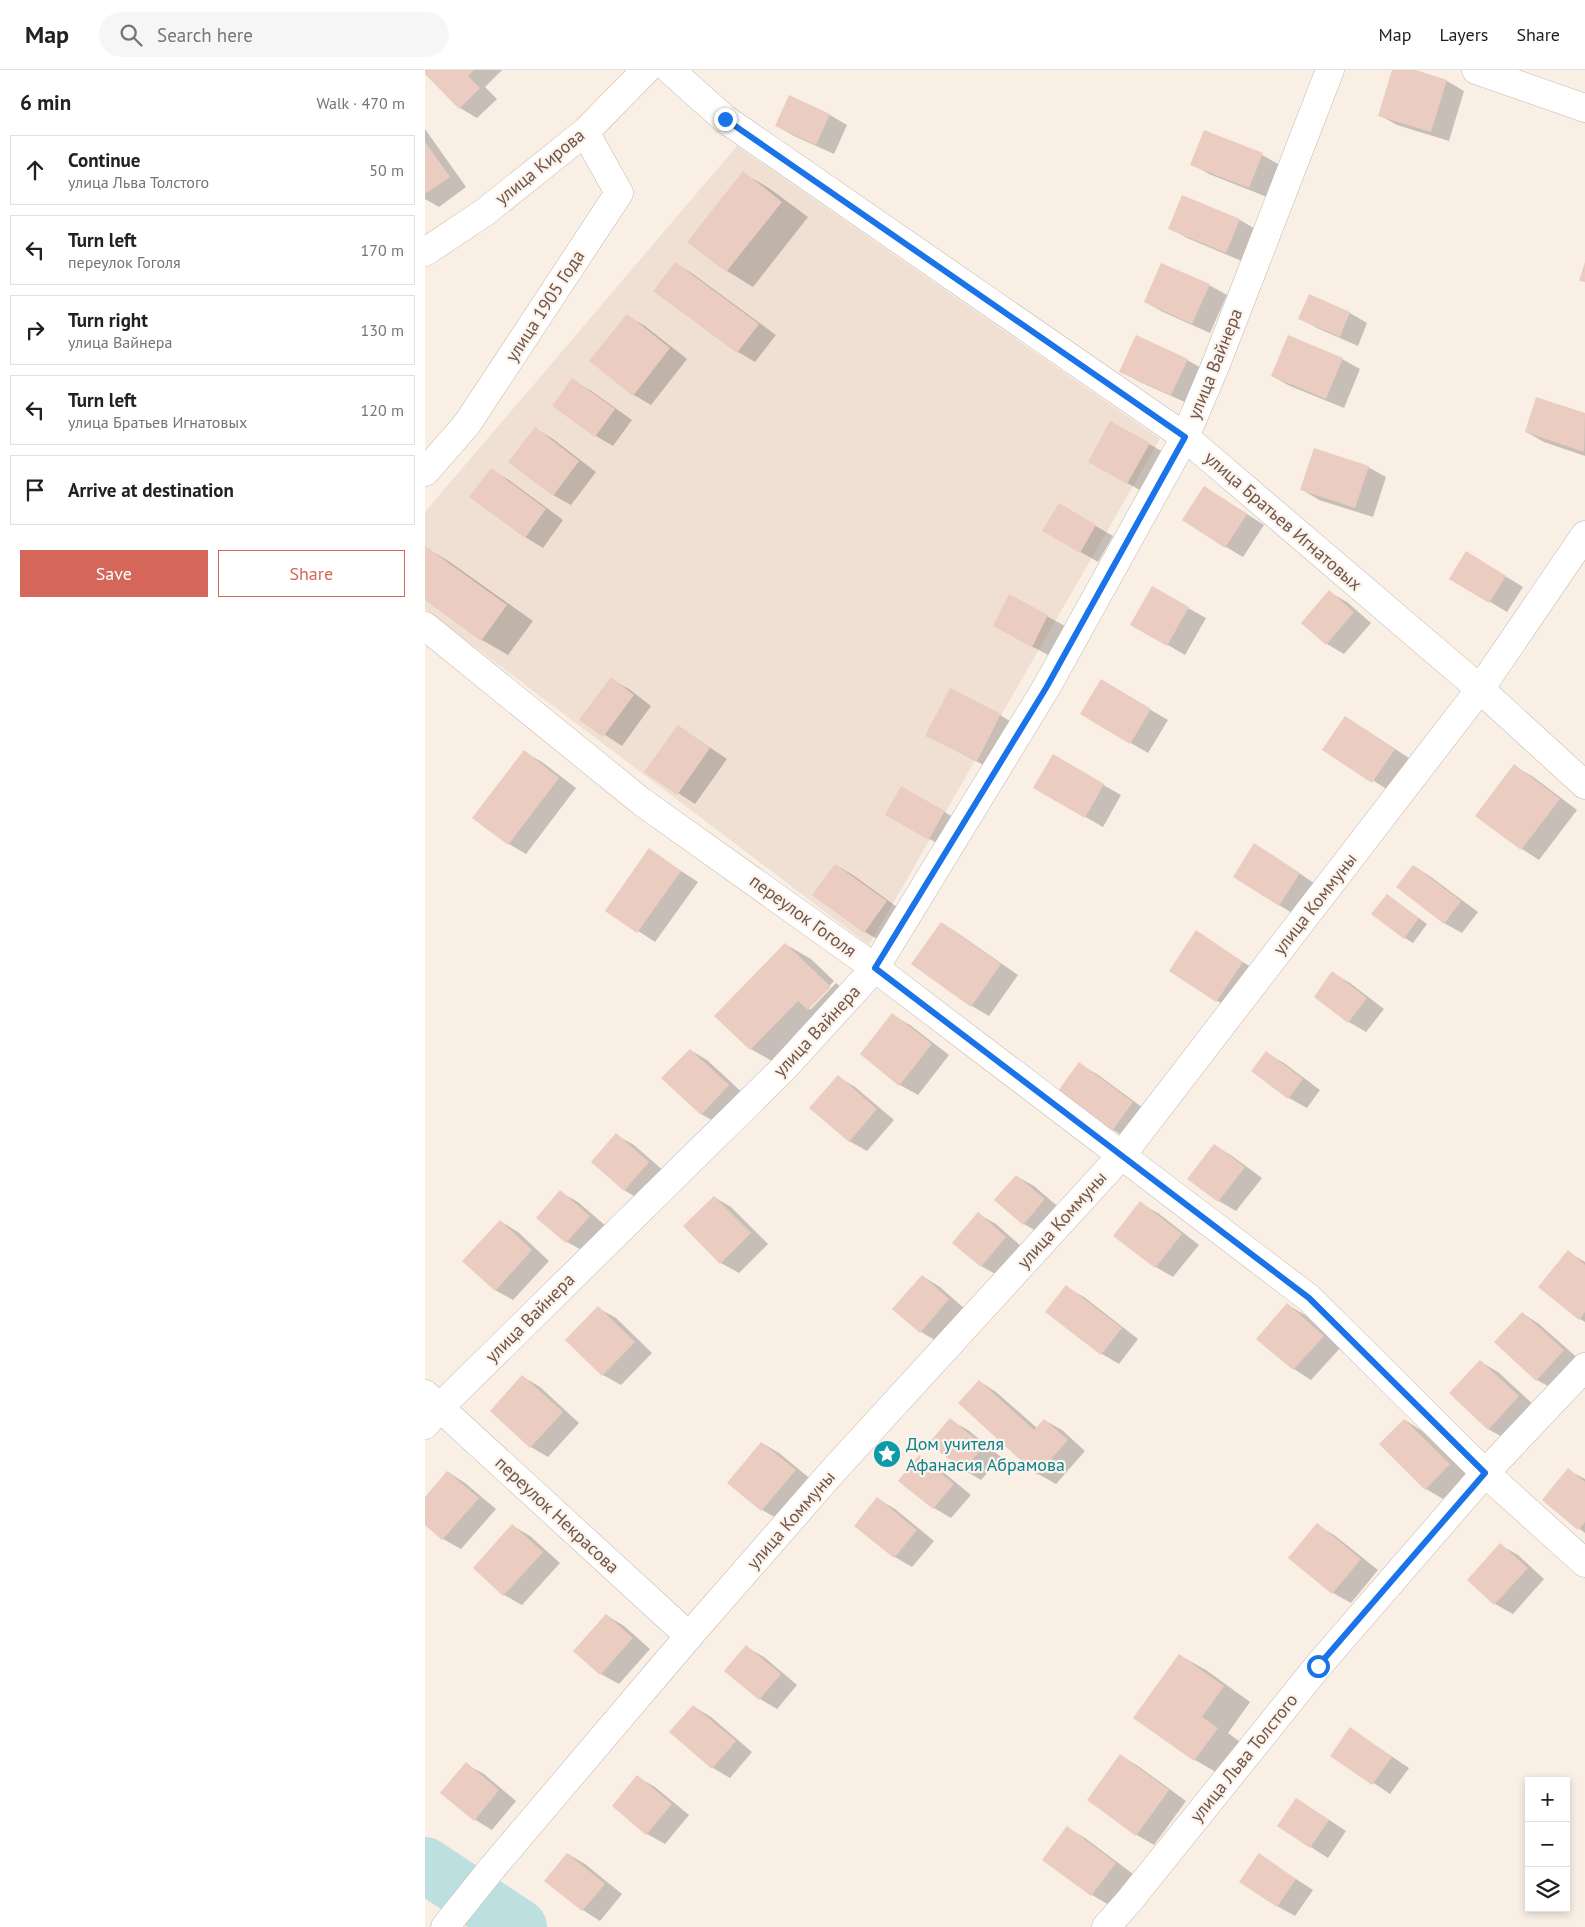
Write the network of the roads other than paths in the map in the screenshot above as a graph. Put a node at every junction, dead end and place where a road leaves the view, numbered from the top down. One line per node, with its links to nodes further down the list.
1 (646, 70): 6 (street, улица Кирова)
2 (670, 70): 8 (street, улица Братьев Игнатовых)
3 (1330, 70): 8 (street, улица Вайнера)
4 (1477, 70): 5 (street)
5 (1585, 108)
6 (585, 132): 7 (street, улица Кирова); 9 (street, улица 1905 Года)
7 (425, 252)
8 (1185, 437): 12 (street, улица Братьев Игнатовых); 14 (street, улица Вайнера)
9 (425, 472)
10 (1585, 535): 12 (street, улица Коммуны)
11 (425, 626): 14 (street, переулок Гоголя)
12 (1480, 689): 13 (street, улица Братьев Игнатовых); 15 (street, улица Коммуны)
13 (1585, 785)
14 (875, 968): 15 (street, переулок Гоголя); 17 (street, улица Вайнера)
15 (1121, 1156): 18 (street, переулок Гоголя); 20 (street, улица Коммуны)
16 (1585, 1368): 18 (street, улица Льва Толстого)
17 (430, 1409): 20 (street, переулок Некрасова)
18 (1485, 1473): 19 (street, переулок Гоголя); 22 (street, улица Льва Толстого)
19 (1585, 1563)
20 (689, 1636): 21 (street, улица Коммуны)
21 (445, 1927)
22 (1106, 1927)

